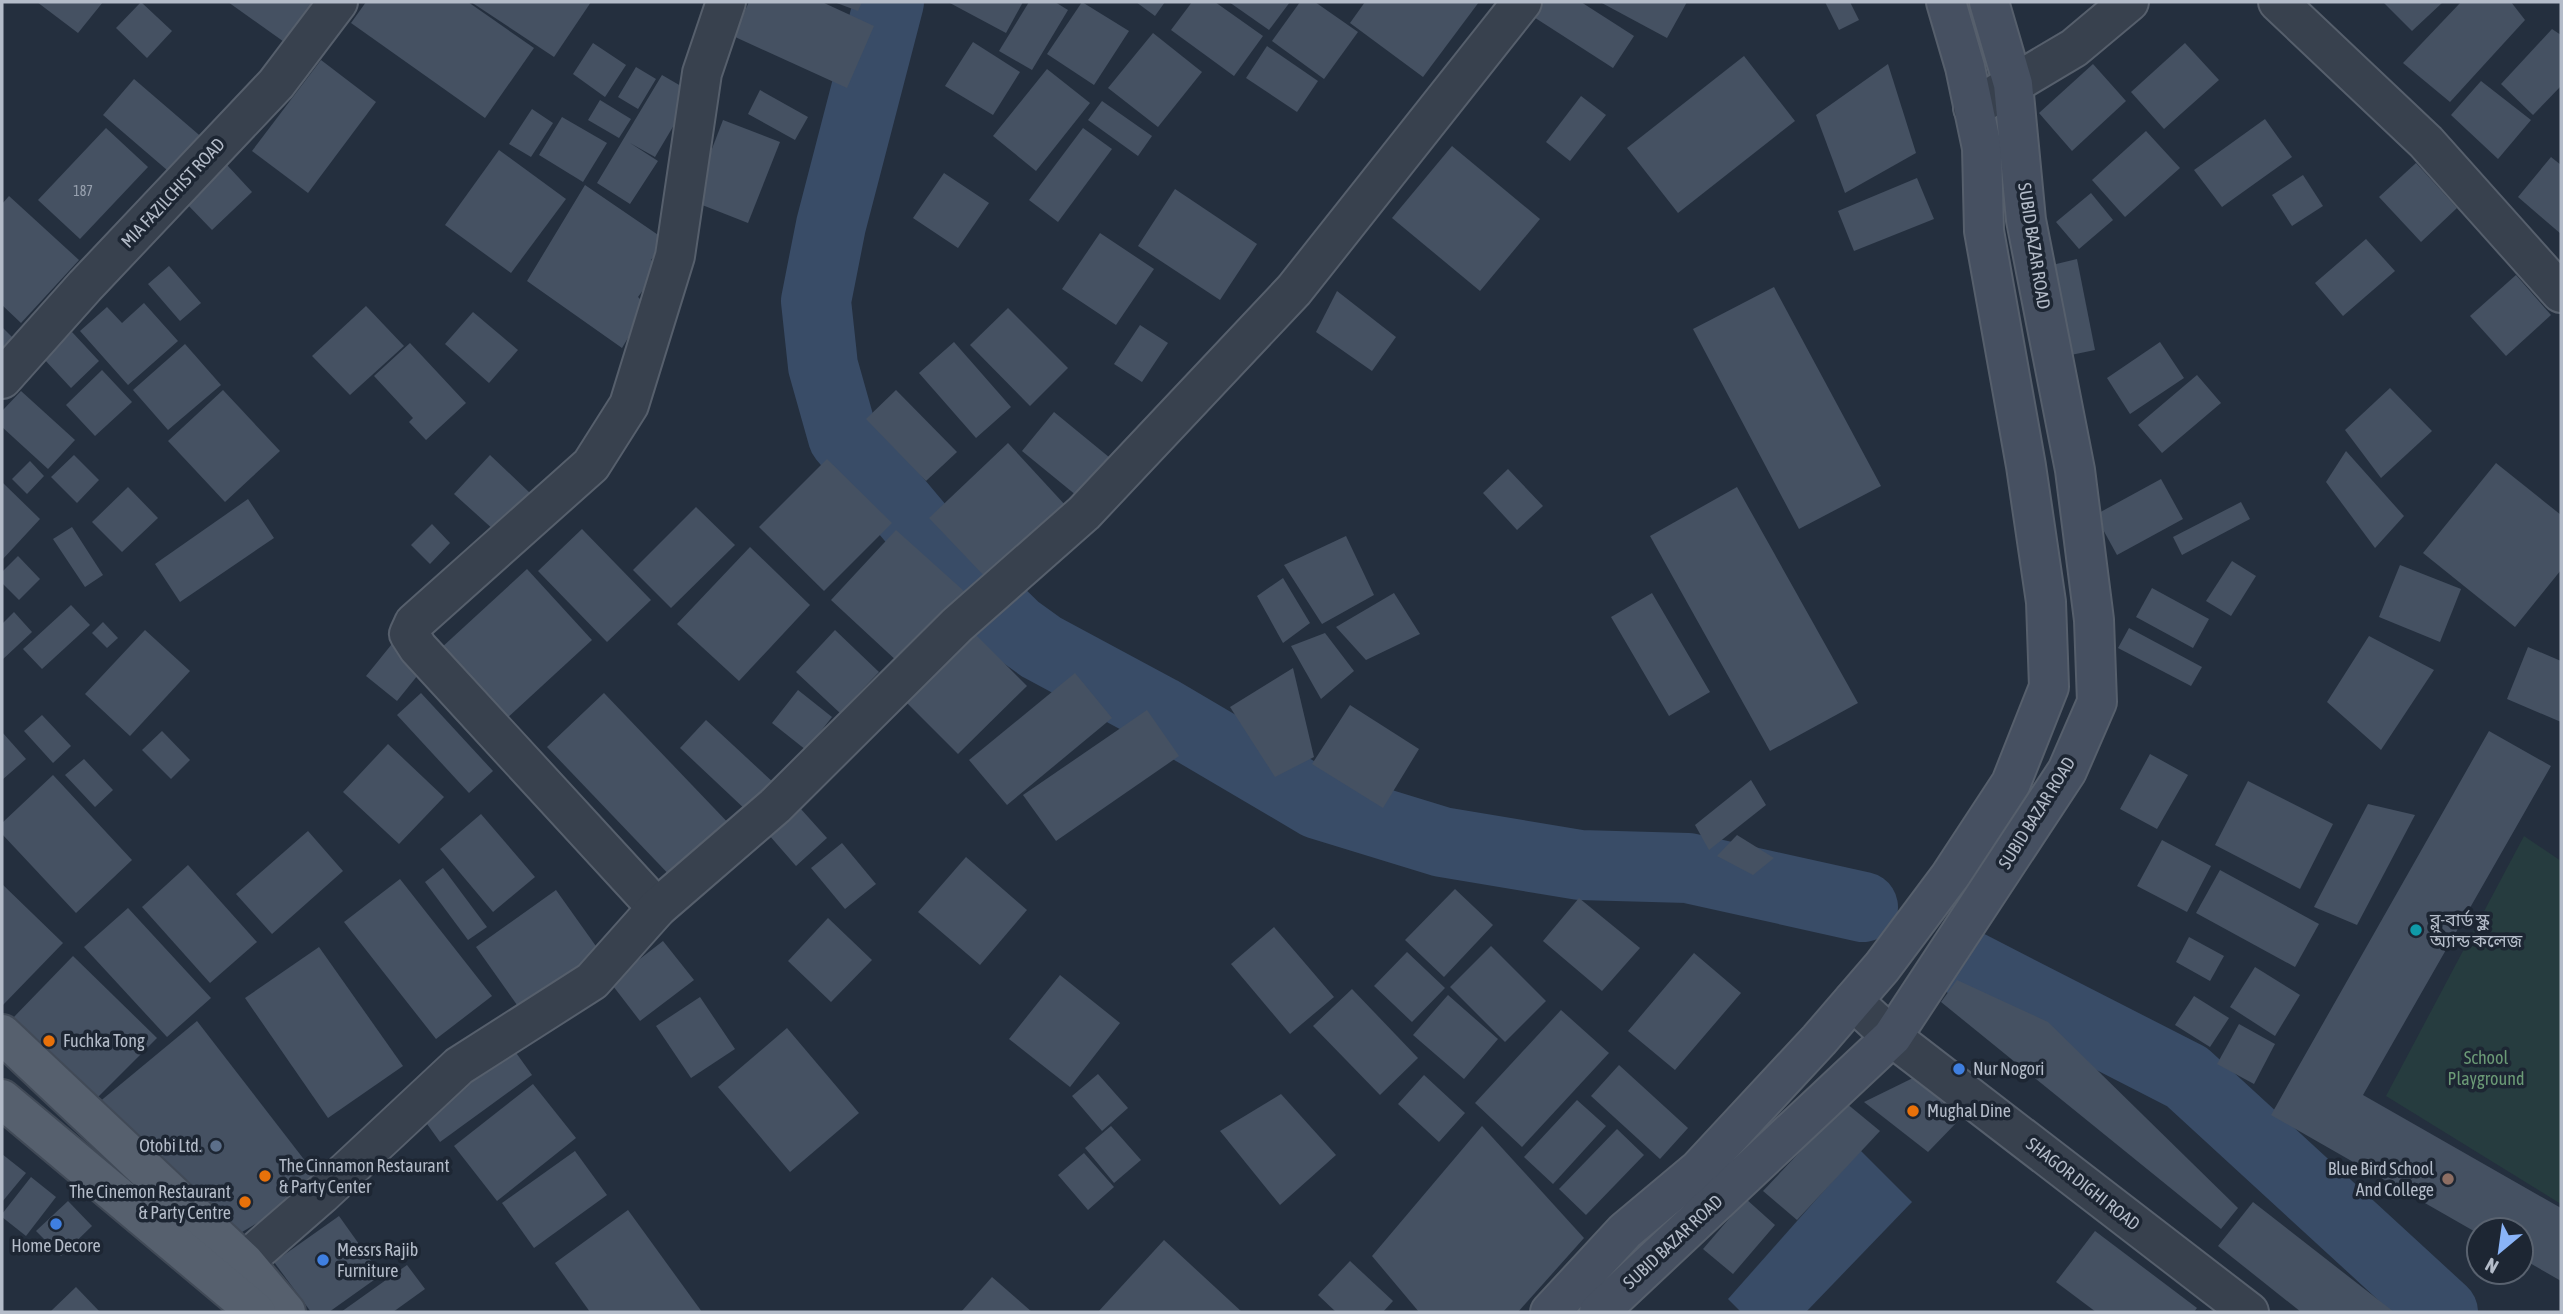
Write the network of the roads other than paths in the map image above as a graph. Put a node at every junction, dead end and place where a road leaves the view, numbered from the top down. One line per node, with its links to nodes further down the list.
1 (338, 2): 11 (street, MIA FAZILCHIST ROAD)
2 (726, 2): 12 (street)
3 (1946, 2): 9 (main road, SUBID BAZAR ROAD)
4 (1989, 2): 8 (main road, SUBID BAZAR ROAD)
5 (2129, 2): 8 (street)
6 (2278, 2): 10 (street)
7 (1509, 6): 12 (street)
8 (2013, 84): 9 (street); 15 (main road, SUBID BAZAR ROAD)
9 (1973, 108): 13 (main road, SUBID BAZAR ROAD)
10 (2561, 293)
11 (2, 379)
12 (657, 908): 17 (street)
13 (1853, 1001): 15 (street, SHAGOR DIGHI ROAD); 20 (main road, SUBID BAZAR ROAD)
14 (2, 1034): 17 (main road)
15 (1892, 1037): 21 (main road, SUBID BAZAR ROAD); 22 (street, SHAGOR DIGHI ROAD)
16 (2, 1099): 18 (main road)
17 (244, 1262): 19 (main road)
18 (256, 1312)
19 (286, 1312)
20 (1550, 1312)
21 (1599, 1312)
22 (2249, 1312)

